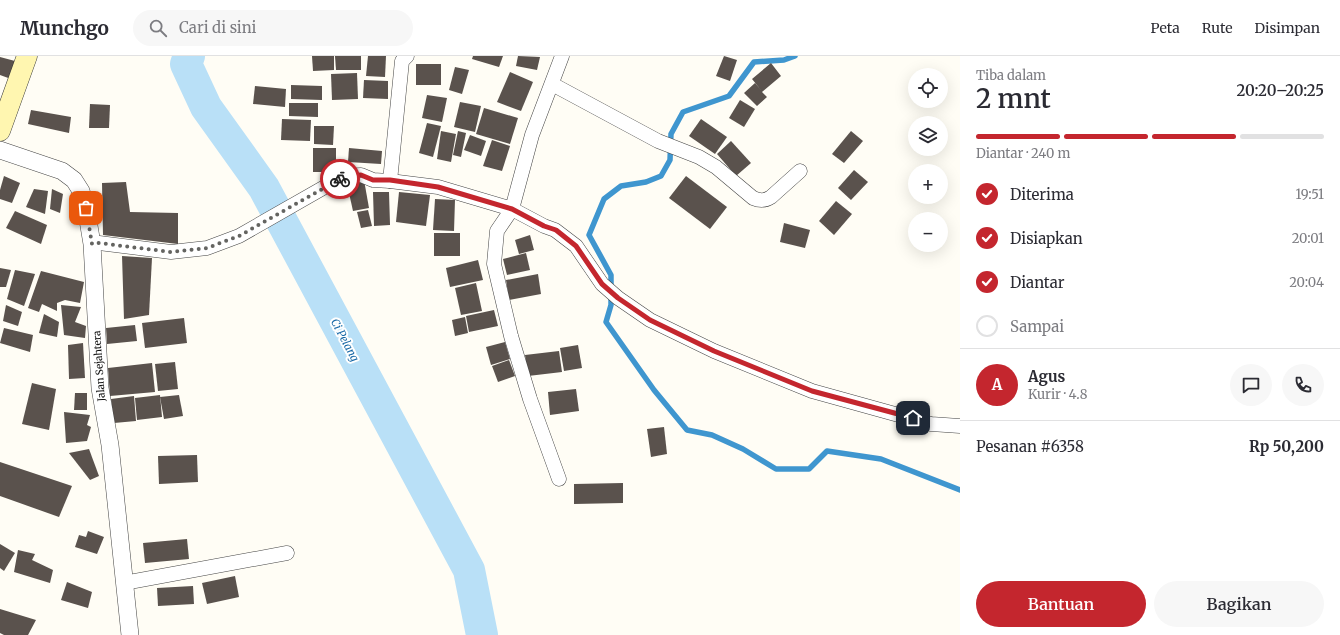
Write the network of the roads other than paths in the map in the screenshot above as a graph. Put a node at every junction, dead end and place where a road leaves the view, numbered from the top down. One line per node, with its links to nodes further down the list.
1 (27, 56): 5 (main road)
2 (407, 56): 8 (street)
3 (562, 56): 4 (street)
4 (552, 84): 7 (street); 9 (street)
5 (0, 131)
6 (0, 150): 10 (street, Jalan Sejahtera)
7 (800, 170)
8 (390, 180): 9 (street); 10 (street)
9 (512, 209): 11 (street); 12 (street)
10 (92, 244): 14 (street, Jalan Sejahtera)
11 (957, 423)
12 (559, 479)
13 (287, 553): 14 (street)
14 (124, 583): 15 (street, Jalan Sejahtera)
15 (130, 635)

